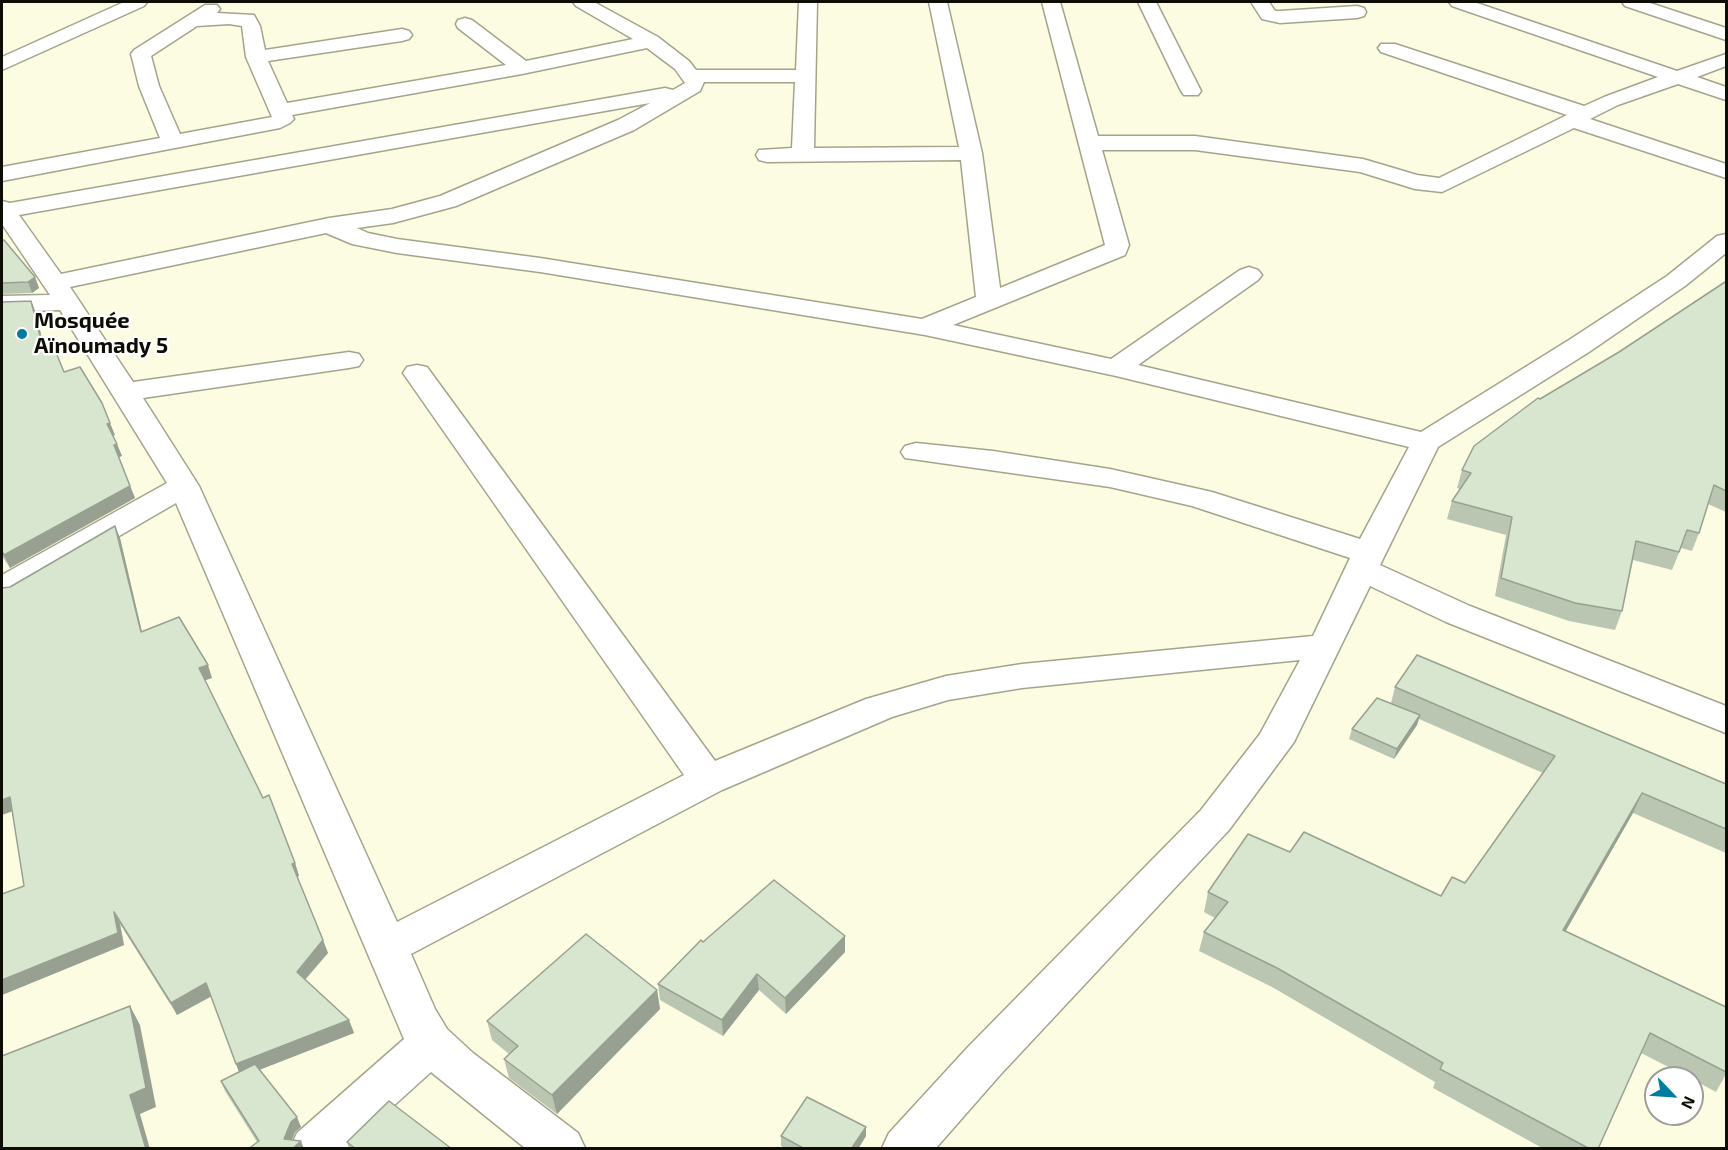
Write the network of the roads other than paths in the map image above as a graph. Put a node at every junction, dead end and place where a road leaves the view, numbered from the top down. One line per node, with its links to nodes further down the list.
1 (138, 2): 20 (street)
2 (222, 2): 12 (street)
3 (582, 2): 16 (street)
4 (808, 2): 22 (street)
5 (938, 2): 33 (street)
6 (1051, 2): 32 (street)
7 (1147, 2): 25 (street)
8 (1260, 2): 11 (street)
9 (1458, 2): 23 (street)
10 (1631, 2): 15 (street)
11 (1357, 12)
12 (194, 21): 18 (street); 31 (street)
13 (465, 24): 21 (street)
14 (402, 34): 18 (street)
15 (1726, 34)
16 (651, 40): 21 (street); 24 (street)
17 (1388, 48): 29 (street)
18 (256, 57): 27 (street)
19 (1726, 60): 23 (street)
20 (2, 64)
21 (522, 68): 27 (street)
22 (805, 76): 24 (street); 35 (street)
23 (1677, 77): 26 (street); 29 (street)
24 (691, 83): 28 (street); 30 (street)
25 (1191, 91)
26 (1726, 94)
27 (279, 111): 31 (street)
28 (567, 111): 30 (street); 38 (street)
29 (1578, 117): 32 (street); 36 (street)
30 (597, 138): 39 (street)
31 (172, 140): 37 (street)
32 (1089, 143): 43 (street)
33 (971, 153): 35 (street); 43 (street)
34 (767, 154): 35 (street)
35 (803, 154)
36 (1726, 171)
37 (2, 174)
38 (3, 210): 42 (street)
39 (329, 225): 42 (street); 45 (street)
40 (1726, 241): 50 (street)
41 (1249, 275): 47 (street)
42 (61, 292): 44 (street); 49 (street)
43 (989, 302): 45 (street)
44 (2, 304)
45 (925, 327): 47 (street)
46 (349, 360): 49 (street)
47 (1116, 368): 50 (street)
48 (417, 373): 57 (street)
49 (125, 392): 52 (street)
50 (1426, 442): 53 (street)
51 (916, 452): 53 (street)
52 (184, 486): 54 (street); 58 (street)
53 (1365, 561): 55 (street); 56 (street)
54 (2, 589)
55 (1325, 646): 57 (street); 62 (street)
56 (1726, 720)
57 (708, 780): 58 (street)
58 (387, 947): 59 (street)
59 (431, 1043): 60 (street); 61 (street)
60 (314, 1149)
61 (561, 1149)
62 (906, 1149)

